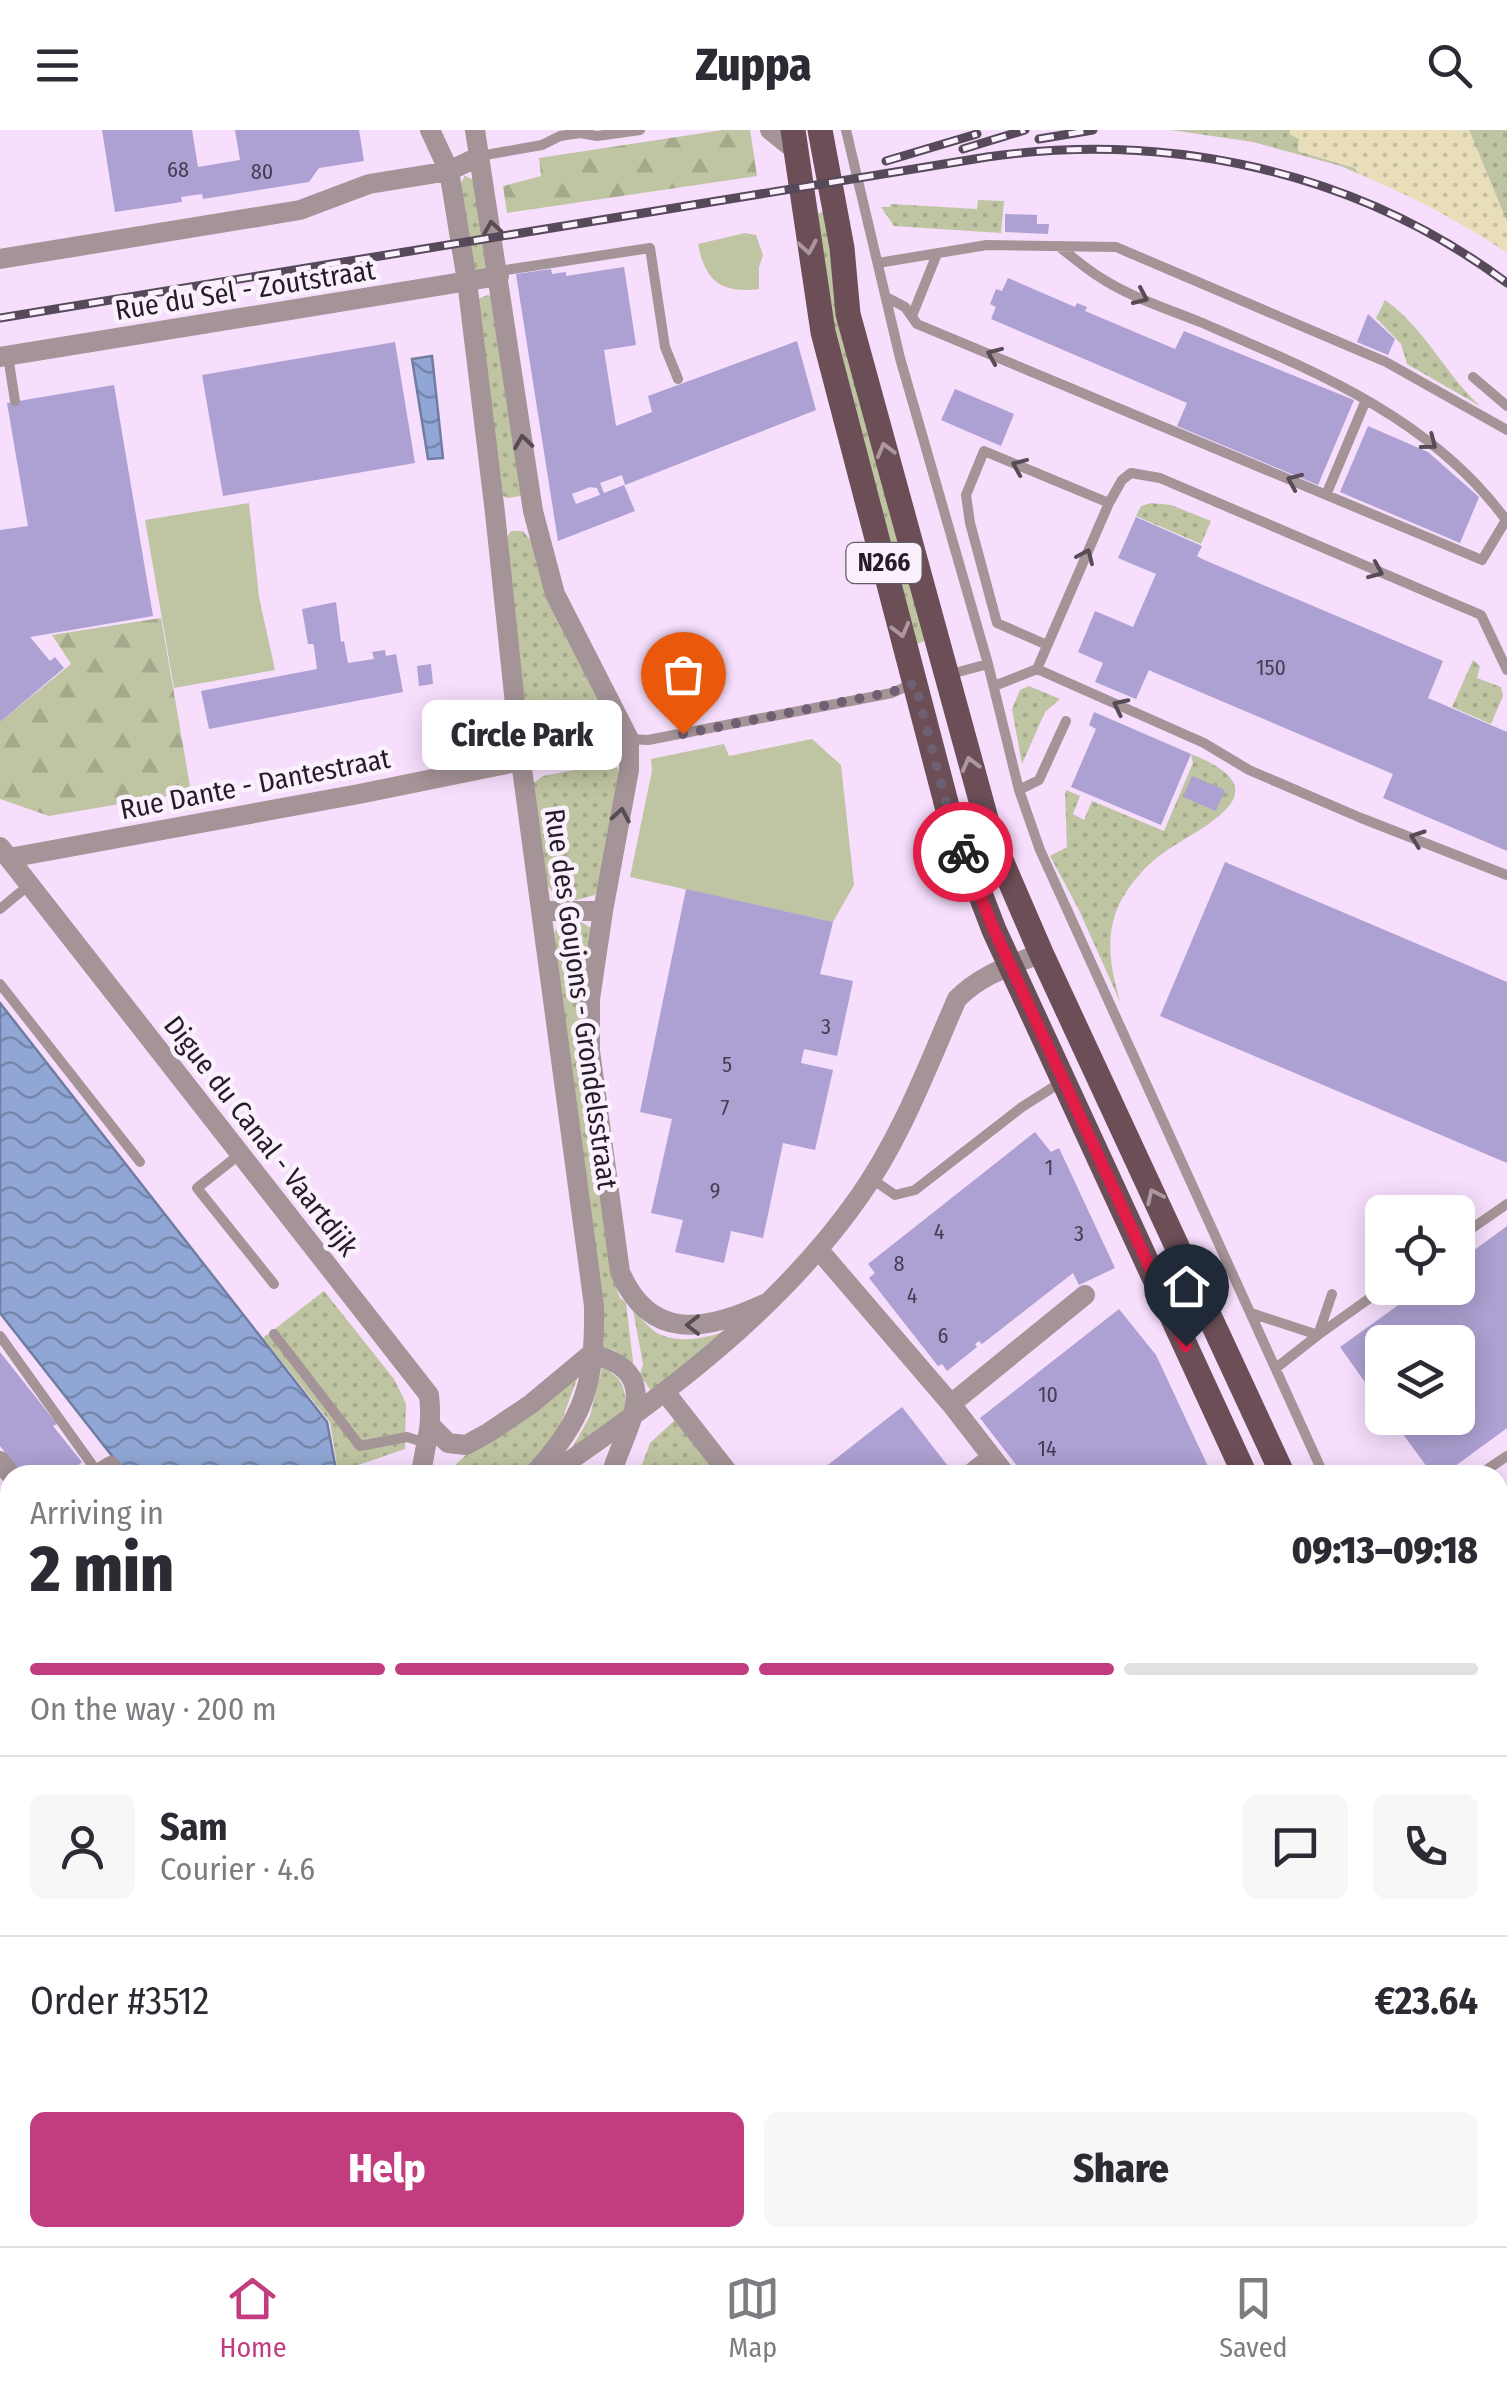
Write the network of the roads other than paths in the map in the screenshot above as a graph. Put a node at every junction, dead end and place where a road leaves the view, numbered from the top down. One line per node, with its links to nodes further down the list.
1 (430, 130): 9 (street, Rue des Goujons - Grondelsstraat)
2 (475, 130): 8 (street)
3 (640, 130): 8 (lane)
4 (770, 130): 7 (street)
5 (820, 130): 33 (main road, N266, one-way to 5)
6 (846, 130): 13 (lane)
7 (794, 140): 34 (main road, N266, one-way to 34)
8 (480, 156): 9 (street); 14 (street, one-way to 8)
9 (449, 170): 12 (street); 15 (street, Rue des Goujons - Grondelsstraat)
10 (1058, 246): 11 (lane); 21 (lane, one-way to 21); 24 (lane)
11 (936, 254): 13 (lane); 17 (lane)
12 (0, 259)
13 (878, 263): 16 (lane)
14 (499, 273): 15 (street, Rue du Sel - Zoutstraat); 20 (lane); 27 (street, one-way to 14)
15 (467, 281): 18 (street, Rue du Sel - Zoutstraat); 28 (street, Rue des Goujons - Grondelsstraat)
16 (886, 297): 17 (lane); 30 (lane)
17 (912, 316): 25 (lane, one-way to 17)
18 (4, 357): 22 (lane)
19 (1473, 377): 23 (lane)
20 (678, 379)
21 (1366, 400): 25 (lane); 25 (lane, one-way to 25)
22 (15, 402)
23 (1507, 406)
24 (1507, 430)
25 (1326, 495)
26 (1109, 502): 29 (lane, one-way to 26); 29 (lane, one-way to 29); 32 (lane, one-way to 32)
27 (533, 511): 28 (street); 37 (street)
28 (496, 513): 38 (street, Rue des Goujons - Grondelsstraat)
29 (1047, 645): 31 (lane)
30 (988, 664): 33 (lane); 35 (lane)
31 (1037, 669): 35 (lane); 41 (lane, one-way to 31)
32 (1507, 670)
33 (946, 675): 34 (street); 46 (main road, N266, one-way to 33)
34 (915, 683): 37 (lane); 47 (main road, N266)
35 (994, 686): 39 (lane)
36 (1066, 721): 39 (lane)
37 (629, 740): 38 (street, Rue Dante - Dantestraat); 45 (street, Rue des Goujons - Grondelsstraat, one-way to 37)
38 (521, 761): 40 (street, Rue Dante - Dantestraat); 44 (street, Rue des Goujons - Grondelsstraat)
39 (1019, 790): 61 (lane)
40 (6, 862): 42 (street, Digue du Canal - Vaartdijk)
41 (1507, 875)
42 (22, 890): 43 (lane); 50 (street, Digue du Canal - Vaartdijk)
43 (0, 909)
44 (542, 911): 45 (street); 65 (street, Rue des Goujons - Grondelsstraat)
45 (602, 911): 60 (street, Rue des Goujons - Grondelsstraat, one-way to 45)
46 (1041, 953): 47 (street); 81 (main road, N266, one-way to 46)
47 (1010, 966): 49 (main road, N266); 52 (street)
48 (0, 984): 51 (lane)
49 (1064, 1080): 52 (lane); 80 (main road, N266)
50 (240, 1154): 56 (lane); 70 (street, Digue du Canal - Vaartdijk)
51 (140, 1162)
52 (871, 1178): 55 (street)
53 (1507, 1204): 54 (lane)
54 (1475, 1226)
55 (818, 1248): 60 (street); 68 (street)
56 (274, 1284)
57 (1332, 1294): 63 (lane)
58 (1085, 1295): 68 (street)
59 (1365, 1302): 63 (lane)
60 (764, 1304): 67 (street)
61 (1250, 1312): 63 (lane); 66 (lane)
62 (274, 1334): 70 (lane)
63 (1318, 1335): 66 (lane)
64 (0, 1336): 72 (lane)
65 (591, 1354): 69 (street); 70 (street); 74 (street, Rue des Goujons - Grondelsstraat)
66 (1276, 1368): 82 (lane)
67 (665, 1392): 69 (street); 77 (street)
68 (950, 1404): 71 (street)
69 (637, 1412): 75 (street); 76 (street)
70 (430, 1436): 73 (street, Digue du Canal - Vaartdijk)
71 (992, 1457): 78 (street); 79 (street)
72 (97, 1465)
73 (423, 1465)
74 (543, 1465)
75 (563, 1465)
76 (615, 1465)
77 (722, 1465)
78 (982, 1465)
79 (998, 1465)
80 (1241, 1465)
81 (1278, 1465)
82 (1317, 1465)

